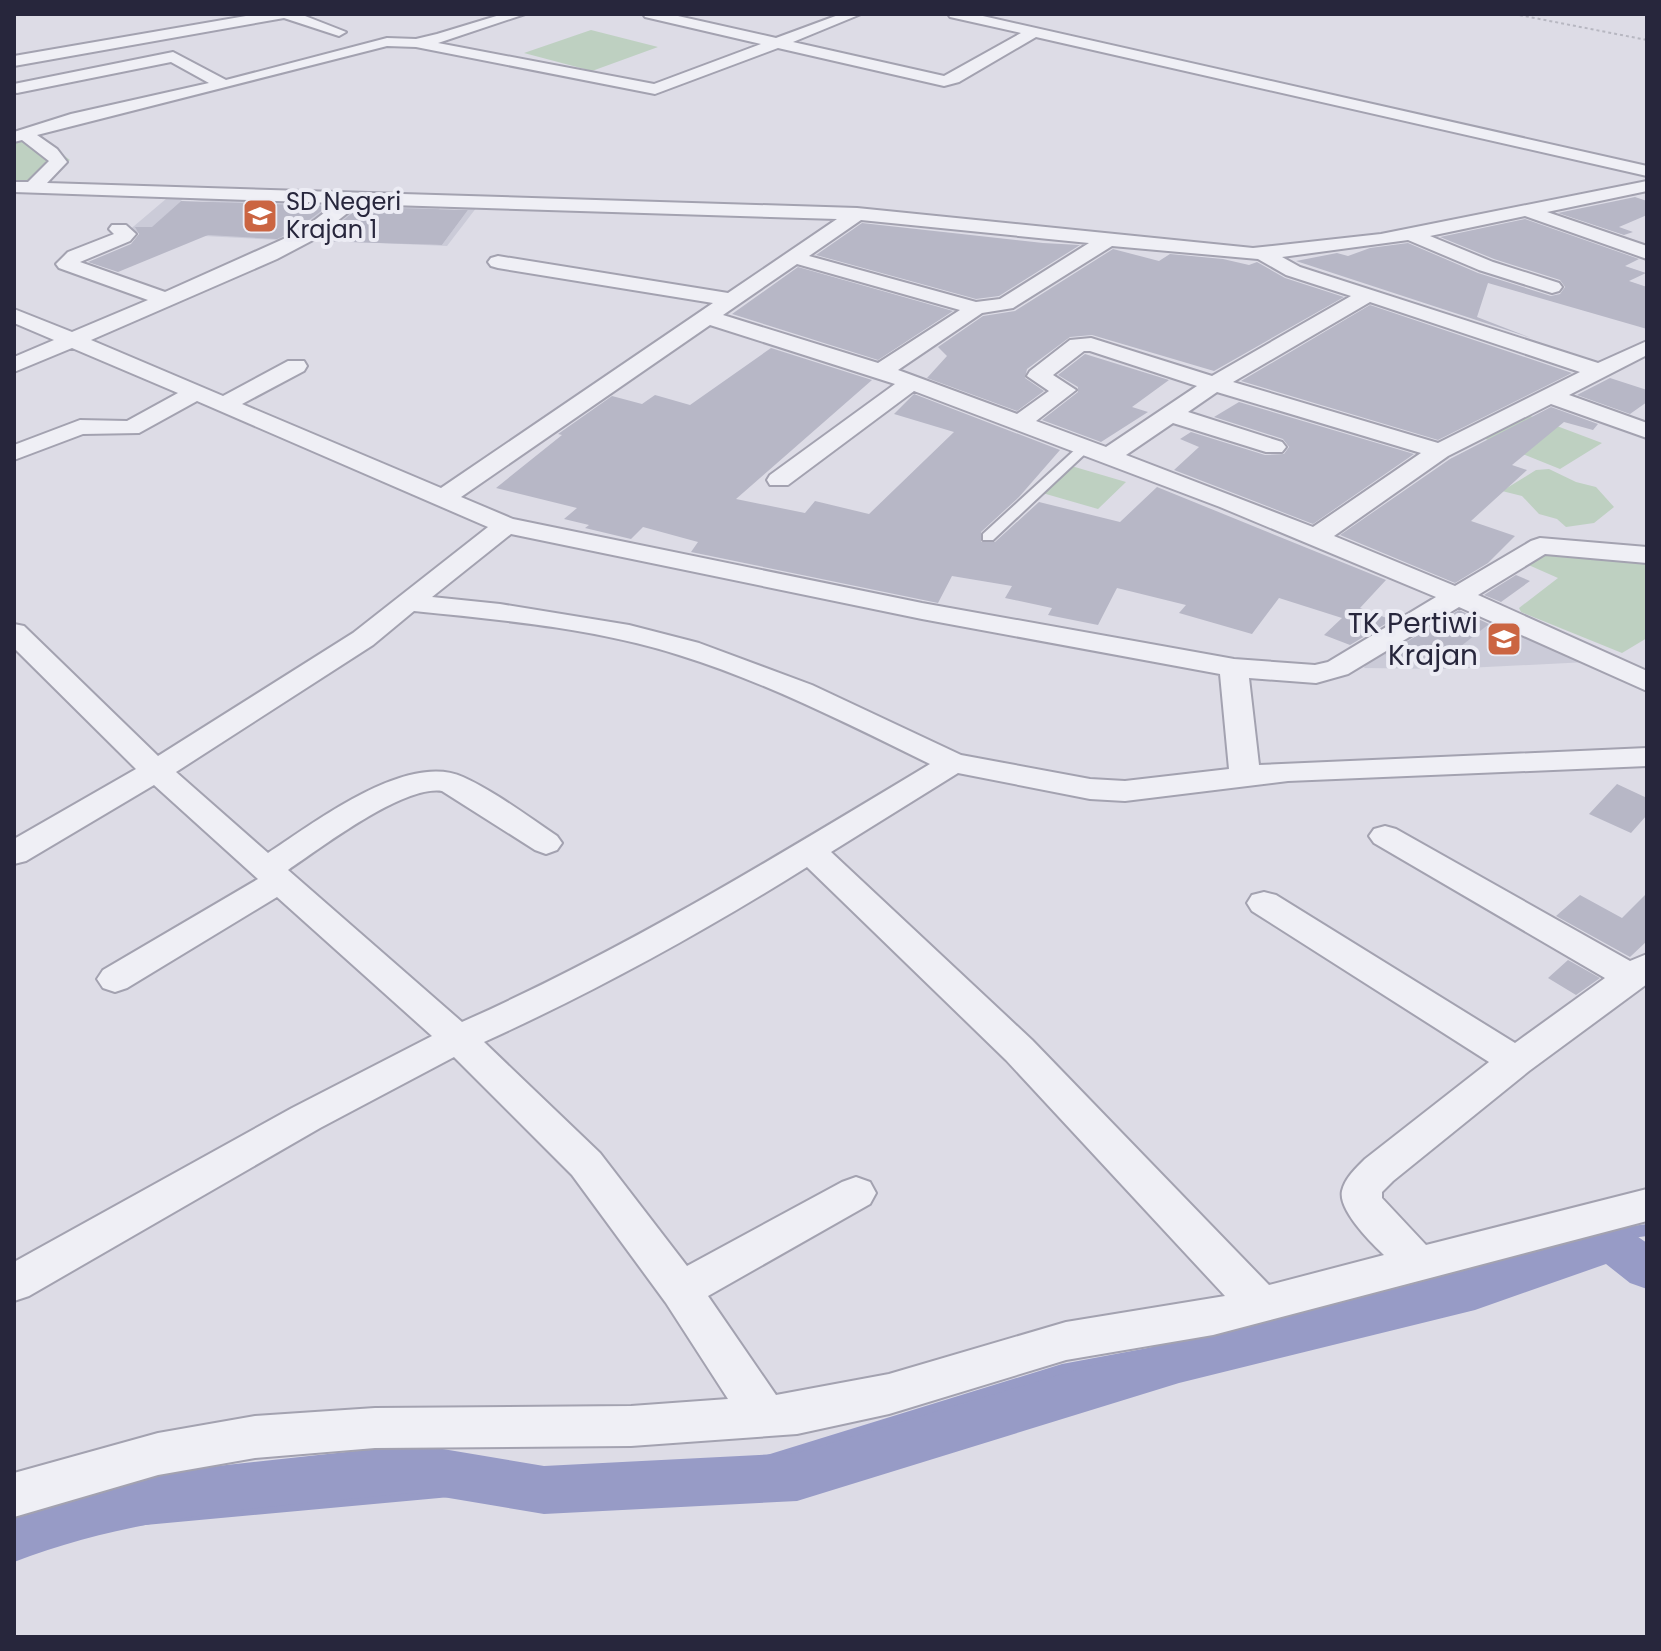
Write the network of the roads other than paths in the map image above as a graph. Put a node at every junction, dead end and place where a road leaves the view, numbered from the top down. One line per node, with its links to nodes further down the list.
1 (284, 14): 6 (street); 9 (street)
2 (518, 14): 11 (street)
3 (650, 14): 12 (street)
4 (854, 14): 12 (street)
5 (955, 14): 7 (street)
6 (256, 16): 14 (street)
7 (979, 16): 10 (street)
8 (412, 27): 11 (street)
9 (339, 32)
10 (1032, 33): 12 (street); 19 (street)
11 (450, 35): 13 (street)
12 (775, 42): 13 (street)
13 (416, 43): 15 (street)
14 (14, 61)
15 (224, 85): 16 (street); 17 (street)
16 (16, 87): 17 (street)
17 (71, 119): 18 (street)
18 (20, 136): 21 (street)
19 (1647, 171)
20 (1647, 186): 23 (street)
21 (23, 187): 22 (street)
22 (353, 199): 24 (street); 34 (street)
23 (1527, 211): 26 (street); 28 (street)
24 (857, 214): 27 (street); 30 (street)
25 (119, 229): 34 (street)
26 (1409, 234): 29 (street); 32 (street)
27 (1106, 241): 29 (street); 36 (street)
28 (1647, 253)
29 (1263, 254): 33 (street)
30 (792, 257): 35 (street); 36 (street)
31 (498, 262): 35 (street)
32 (1552, 287)
33 (1369, 294): 44 (street); 46 (street)
34 (167, 300): 39 (street)
35 (731, 300): 38 (street)
36 (976, 308): 43 (street)
37 (14, 315): 39 (street)
38 (707, 317): 43 (street); 59 (street)
39 (74, 339): 41 (street); 47 (street)
40 (1647, 347): 44 (street)
41 (14, 365)
42 (296, 366): 49 (street)
43 (881, 371): 45 (street)
44 (1599, 371): 48 (street)
45 (911, 383): 51 (street); 58 (street)
46 (1214, 384): 50 (street); 51 (street); 55 (street)
47 (198, 392): 49 (street); 56 (street)
48 (1547, 395): 52 (street); 55 (street)
49 (225, 404): 59 (street)
50 (1172, 415): 53 (street); 57 (street)
51 (1018, 424): 54 (street)
52 (1647, 431)
53 (1274, 447)
54 (1083, 449): 57 (street); 61 (lane)
55 (1440, 451): 62 (street)
56 (14, 453)
57 (1106, 458): 62 (street)
58 (779, 480)
59 (443, 498): 60 (street)
60 (506, 525): 65 (street); 67 (street)
61 (988, 537)
62 (1316, 537): 64 (street)
63 (1647, 555): 64 (street)
64 (1459, 597): 67 (street); 68 (street)
65 (411, 603): 70 (street); 71 (street)
66 (14, 632): 71 (street)
67 (1234, 668): 72 (street)
68 (1647, 682)
69 (1647, 757): 72 (street)
70 (953, 763): 72 (street); 75 (street)
71 (156, 771): 76 (street); 77 (street)
72 (1245, 777)
73 (1385, 836): 79 (street)
74 (546, 843): 77 (street)
75 (810, 851): 81 (street); 88 (street)
76 (14, 853)
77 (272, 876): 80 (street); 81 (street)
78 (1264, 903): 82 (street)
79 (1639, 972): 82 (street)
80 (115, 979)
81 (458, 1039): 86 (street); 87 (street)
82 (1516, 1061): 85 (street)
83 (856, 1193): 87 (street)
84 (1647, 1205): 85 (street)
85 (1417, 1262): 88 (street)
86 (14, 1283)
87 (681, 1290): 89 (street)
88 (1260, 1304): 89 (street)
89 (766, 1418): 90 (street)
90 (14, 1495)

